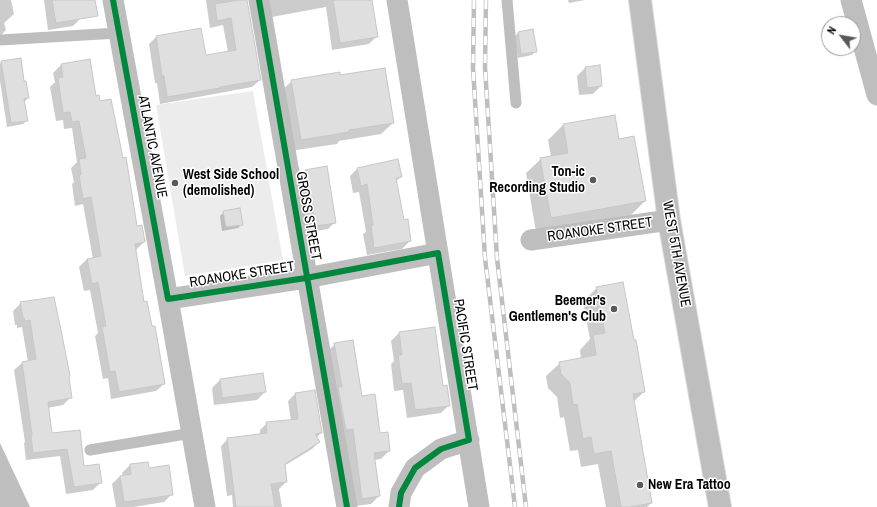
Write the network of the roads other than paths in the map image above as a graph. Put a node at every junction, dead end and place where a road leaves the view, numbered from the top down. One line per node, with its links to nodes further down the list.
1 (112, 0): 7 (street, ATLANTIC AVENUE)
2 (259, 0): 14 (street, GROSS STREET)
3 (397, 0): 13 (street, PACIFIC STREET)
4 (507, 0): 10 (lane)
5 (640, 0): 11 (main road, WEST 5TH AVENUE)
6 (851, 0): 9 (street)
7 (118, 33): 8 (lane); 15 (street, ATLANTIC AVENUE)
8 (0, 40)
9 (877, 95)
10 (516, 103)
11 (669, 220): 12 (street, ROANOKE STREET); 23 (main road, WEST 5TH AVENUE)
12 (531, 240)
13 (438, 253): 14 (street, ROANOKE STREET); 17 (street, PACIFIC STREET)
14 (306, 278): 15 (street, ROANOKE STREET); 20 (street, GROSS STREET)
15 (168, 299): 16 (street, ATLANTIC AVENUE)
16 (192, 433): 18 (lane); 19 (street, ATLANTIC AVENUE)
17 (469, 440): 21 (street); 22 (street, PACIFIC STREET)
18 (90, 450)
19 (205, 507)
20 (348, 507)
21 (399, 507)
22 (479, 507)
23 (720, 507)

